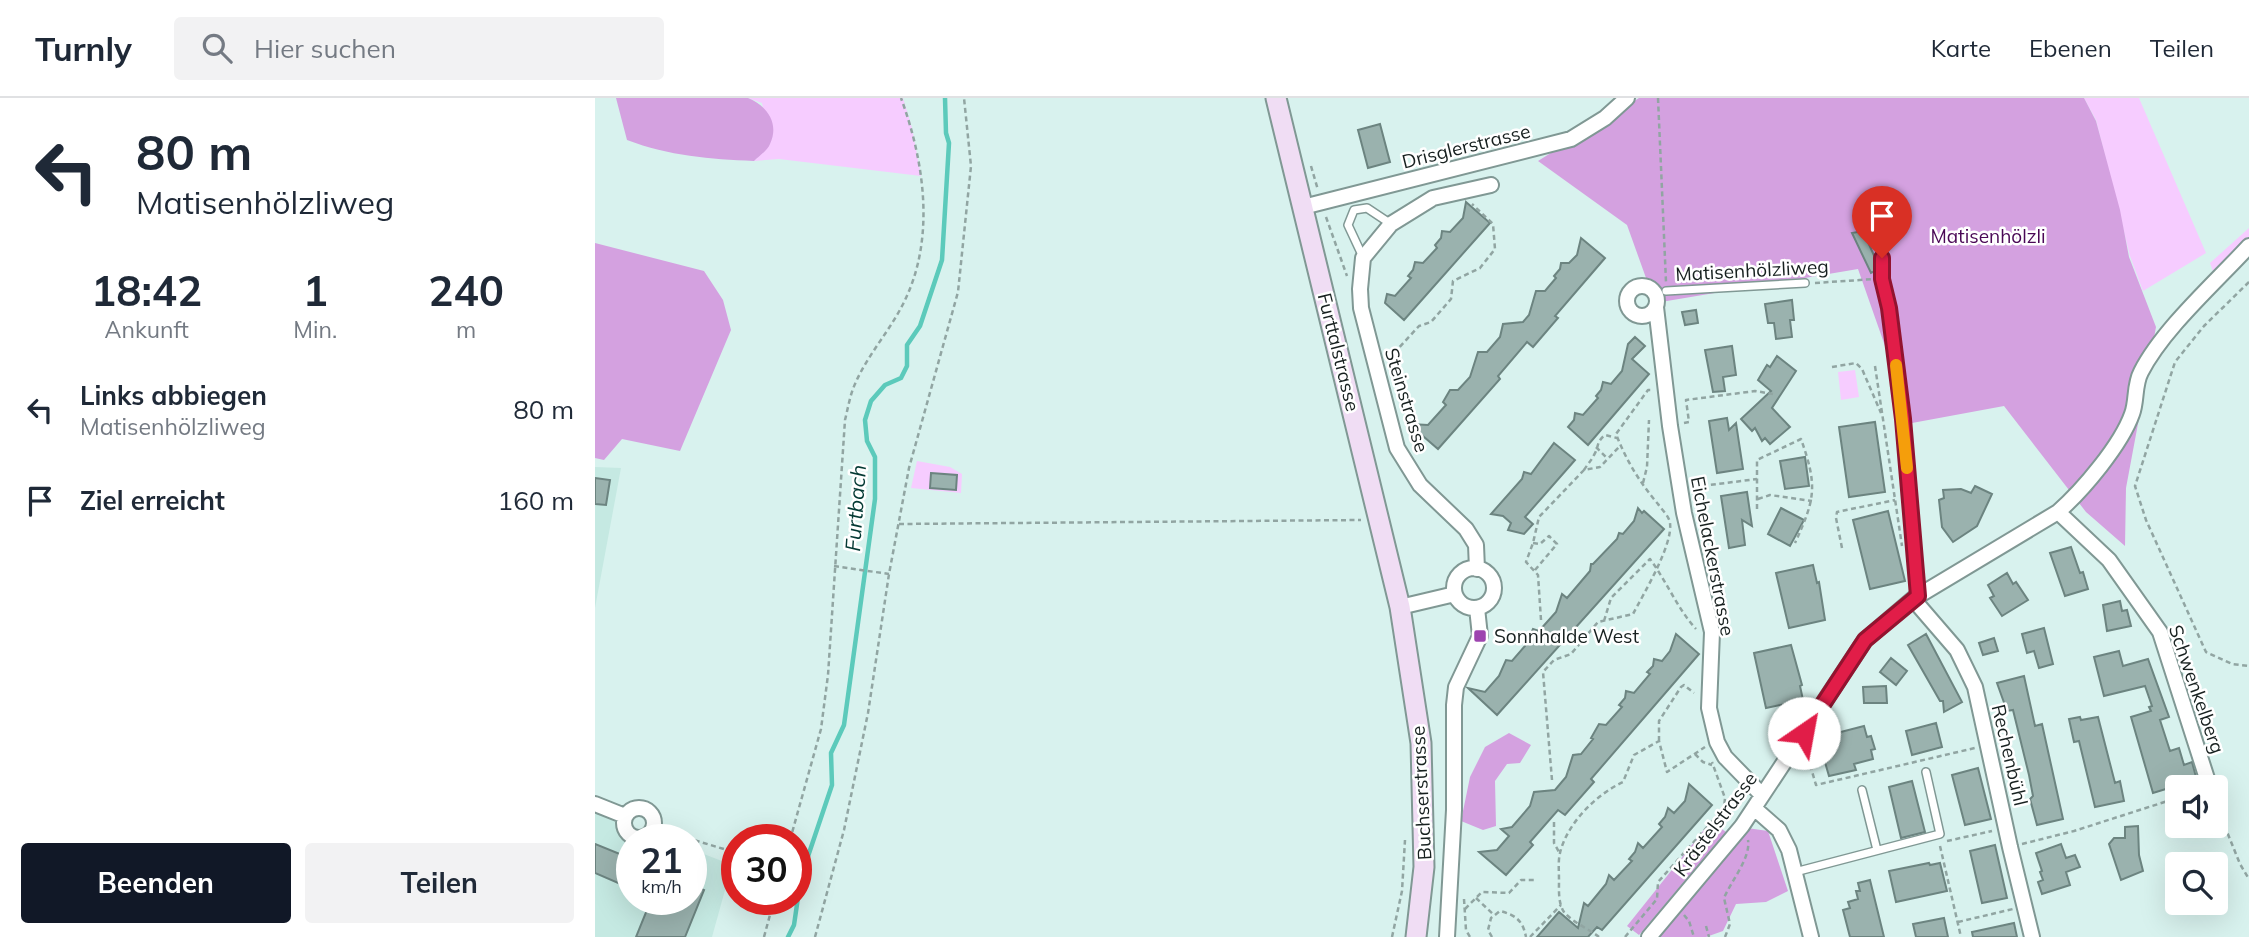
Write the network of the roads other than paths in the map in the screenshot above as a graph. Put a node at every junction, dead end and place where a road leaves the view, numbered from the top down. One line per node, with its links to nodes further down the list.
1 (1276, 98): 4 (main road, Furttalstrasse)
2 (1627, 98): 4 (street, Drisglerstrasse)
3 (1491, 185): 5 (street)
4 (1303, 207): 16 (main road, Furttalstrasse)
5 (1391, 224): 8 (street); 8 (lane, Steinstrasse)
6 (1881, 238): 15 (lane)
7 (2249, 246): 12 (street, Krästelstrasse)
8 (1363, 258): 13 (street, Steinstrasse)
9 (1805, 283): 10 (lane, Matisenhölzliweg)
10 (1666, 291)
11 (1656, 307): 21 (street, Eichelackerstrasse)
12 (2058, 512): 15 (street, Krästelstrasse); 19 (street, Schwenkelberg)
13 (1477, 569): 14 (street); 17 (street, Steinstrasse)
14 (1455, 594): 16 (street); 17 (street)
15 (1915, 598): 21 (street, Krästelstrasse); 30 (street, Rechenbühl)
16 (1400, 607): 26 (main road, Buchserstrasse)
17 (1478, 608): 27 (street, Steinstrasse)
18 (1926, 772): 24 (lane)
19 (2206, 775)
20 (1862, 790): 24 (lane)
21 (1758, 802): 25 (street, Eichelackerstrasse); 28 (street, Krästelstrasse)
22 (595, 804): 23 (street)
23 (625, 816): 23 (street)
24 (1877, 850): 25 (lane)
25 (1795, 872): 29 (street, Eichelackerstrasse)
26 (1416, 937)
27 (1447, 937)
28 (1649, 937)
29 (1811, 937)
30 (2032, 937)

